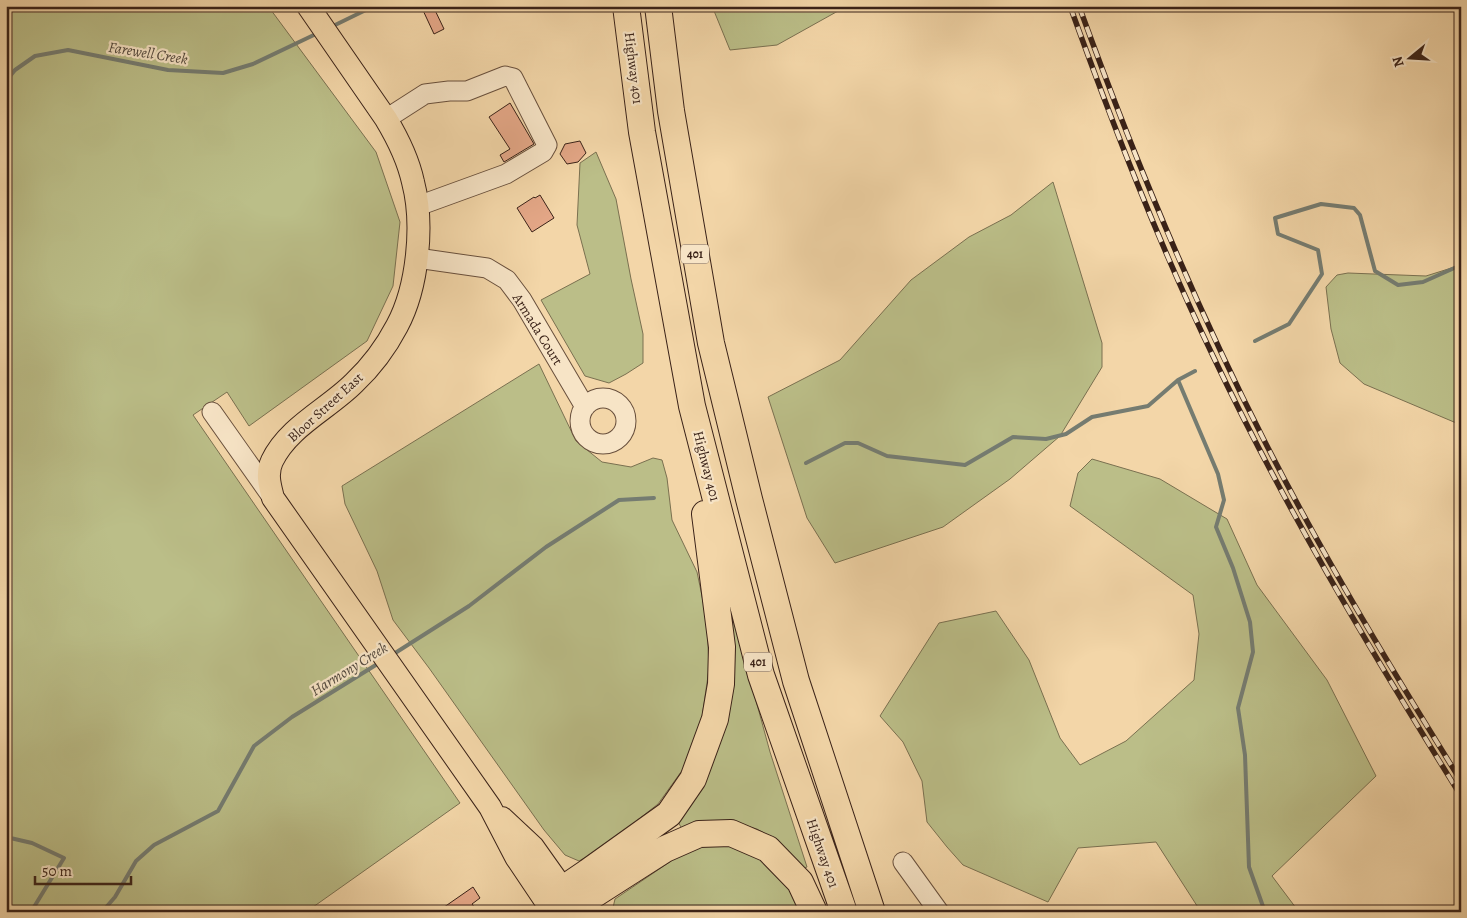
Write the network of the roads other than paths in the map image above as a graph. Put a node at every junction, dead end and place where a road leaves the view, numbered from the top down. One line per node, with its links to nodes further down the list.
1 (626, 6): 7 (highway, Highway 401 / 401)
2 (658, 6): 15 (highway, Highway 401 / 401)
3 (309, 7): 4 (main road, Bloor Street East)
4 (386, 119): 5 (main road, Bloor Street East); 5 (street)
5 (418, 206): 6 (main road, Bloor Street East)
6 (417, 258): 8 (street, Armada Court); 10 (main road, Bloor Street East)
7 (692, 406): 12 (highway); 14 (highway, Highway 401 / 401)
8 (585, 407)
9 (212, 412): 10 (street)
10 (273, 498): 12 (main road, Bloor Street East)
11 (903, 862): 16 (street)
12 (559, 906): 13 (highway)
13 (814, 912)
14 (844, 912)
15 (872, 912)
16 (939, 912)

